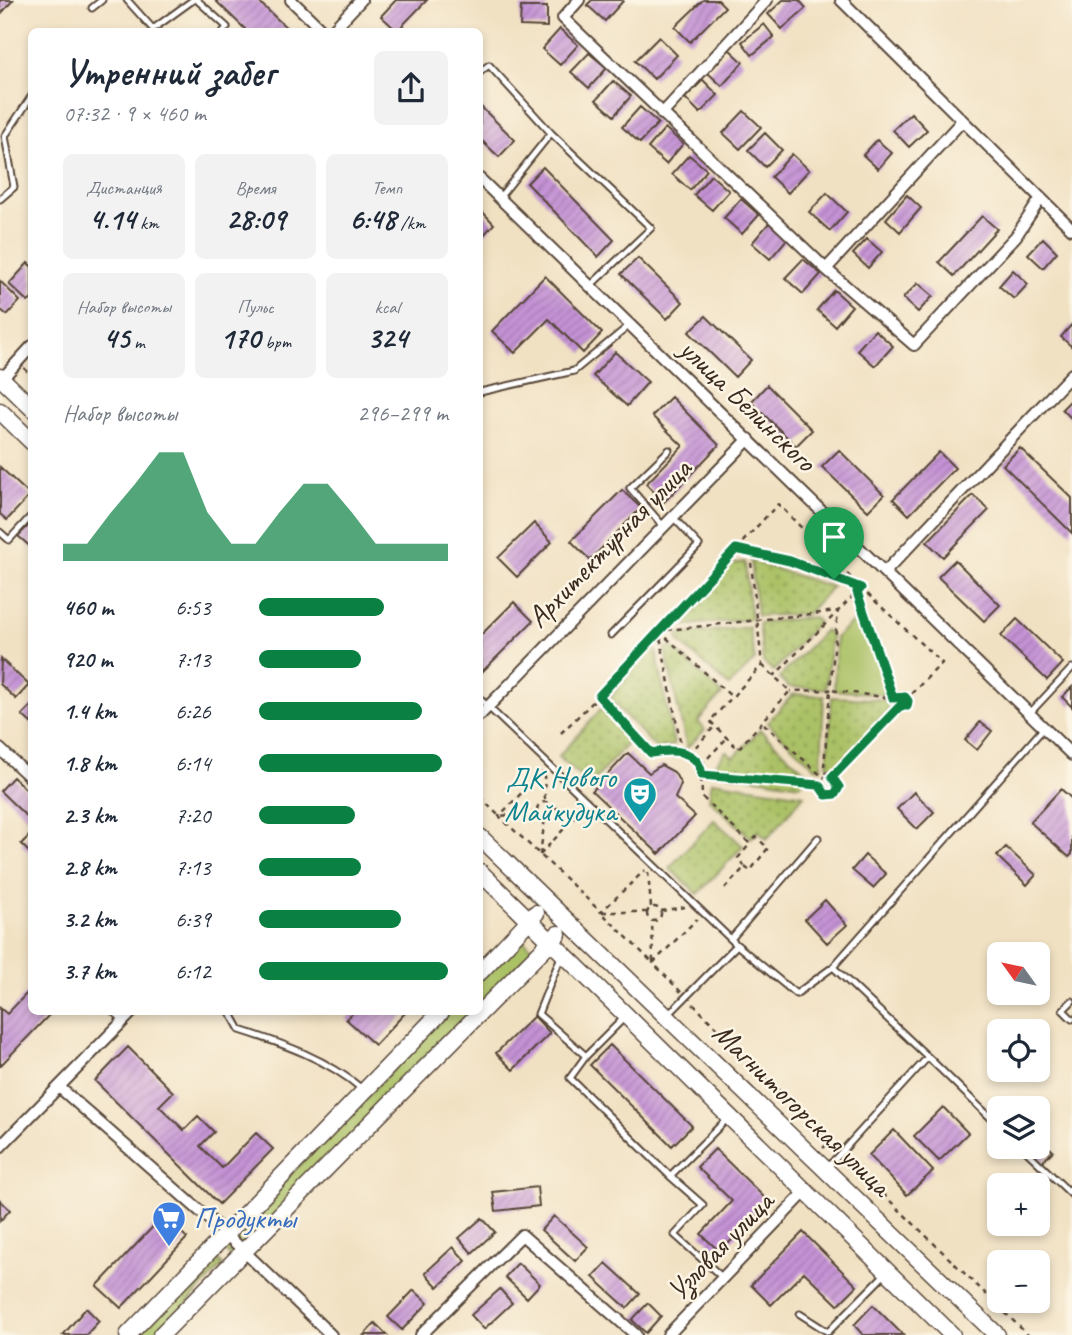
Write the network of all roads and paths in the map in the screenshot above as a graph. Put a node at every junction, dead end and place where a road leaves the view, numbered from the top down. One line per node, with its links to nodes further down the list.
1 (102, 0): 9 (lane)
2 (127, 0): 10 (lane)
3 (195, 0): 11 (lane); 12 (lane)
4 (291, 0): 13 (street)
5 (361, 0): 14 (street)
6 (579, 0): 17 (street)
7 (767, 0): 17 (street)
8 (841, 0): 18 (street)
9 (92, 8)
10 (152, 28)
11 (154, 28)
12 (226, 28)
13 (320, 28)
14 (335, 28)
15 (483, 70): 19 (lane)
16 (28, 102): 23 (lane)
17 (662, 114): 25 (street)
18 (961, 122): 22 (street); 25 (street)
19 (551, 134): 21 (lane); 26 (lane)
20 (483, 182): 21 (street, улица Белинского)
21 (499, 198): 26 (street, улица Белинского)
22 (1041, 198): 24 (street); 25 (street)
23 (0, 199)
24 (1072, 229)
25 (825, 269)
26 (589, 287): 27 (street, улица Белинского)
27 (630, 325): 31 (lane); 35 (street, улица Белинского)
28 (28, 350): 30 (street)
29 (1072, 374): 43 (street)
30 (1, 379): 32 (main road)
31 (483, 391)
32 (28, 404)
33 (0, 411): 34 (main road)
34 (28, 438)
35 (749, 439): 37 (street, Архитектурная улица); 43 (street, улица Белинского)
36 (669, 450): 39 (lane)
37 (673, 517): 39 (street, Архитектурная улица); 49 (lane)
38 (28, 519): 40 (lane)
39 (664, 527): 60 (street, Архитектурная улица)
40 (0, 531)
41 (736, 549): 42 (path); 44 (path); 48 (path)
42 (750, 552): 44 (path); 47 (path)
43 (886, 571): 62 (street, улица Белинского)
44 (861, 588): 45 (path); 58 (path)
45 (857, 592): 46 (path); 57 (path)
46 (838, 611): 47 (path); 52 (path); 53 (path)
47 (757, 619): 48 (path); 50 (path)
48 (660, 631): 55 (path); 56 (path); 69 (path)
49 (611, 635)
50 (762, 665): 52 (path); 56 (path)
51 (1072, 668): 62 (lane)
52 (774, 676): 54 (path)
53 (830, 690): 54 (path); 57 (path); 76 (path)
54 (790, 691): 63 (path)
55 (599, 696): 66 (path); 69 (path)
56 (732, 697): 64 (path)
57 (893, 698): 59 (path)
58 (907, 698): 59 (path); 61 (path)
59 (899, 699): 61 (path)
60 (484, 702): 106 (lane)
61 (900, 706): 76 (path)
62 (1029, 713): 65 (street, улица Белинского)
63 (763, 723): 67 (path); 76 (path)
64 (715, 726): 67 (path); 70 (path)
65 (1044, 728): 71 (street, улица Белинского); 110 (lane)
66 (561, 733)
67 (727, 738): 72 (path)
68 (0, 749): 74 (street)
69 (682, 752): 70 (path)
70 (689, 754): 72 (path)
71 (1072, 755)
72 (701, 765): 75 (path)
73 (544, 770): 77 (path); 81 (path); 85 (path)
74 (28, 775)
75 (702, 775): 78 (path); 89 (path)
76 (828, 777): 78 (path); 78 (path)
77 (553, 780)
78 (819, 785)
79 (572, 799): 83 (path)
80 (483, 800): 85 (path)
81 (545, 802): 82 (path); 84 (path)
82 (553, 808): 83 (path); 86 (path)
83 (582, 809): 90 (path)
84 (538, 812): 85 (path); 86 (path)
85 (499, 816): 90 (path)
86 (545, 818): 90 (path)
87 (818, 838): 106 (lane)
88 (483, 840): 97 (main road, Магнитогорская улица)
89 (750, 844): 92 (path); 92 (path)
90 (540, 855): 101 (path)
91 (648, 867): 94 (path); 98 (path); 101 (path)
92 (745, 867): 95 (path)
93 (483, 875): 103 (main road, Магнитогорская улица)
94 (655, 875)
95 (725, 888)
96 (679, 899): 99 (path)
97 (547, 901): 103 (main road); 105 (main road, Магнитогорская улица)
98 (651, 907): 100 (path); 102 (path)
99 (687, 907): 100 (path); 109 (path)
100 (660, 911): 104 (path)
101 (601, 912): 102 (path); 109 (path)
102 (647, 912): 104 (path)
103 (531, 919): 108 (main road, Магнитогорская улица); 111 (main road)
104 (653, 921): 109 (path)
105 (568, 923): 108 (main road); 118 (main road, Магнитогорская улица)
106 (731, 939): 107 (lane)
107 (737, 945): 110 (lane); 112 (lane)
108 (557, 946): 117 (main road, Магнитогорская улица); 120 (lane); 136 (main road)
109 (653, 963): 112 (path)
110 (833, 967): 121 (lane)
111 (483, 969)
112 (686, 997): 118 (lane); 126 (path)
113 (1072, 1001): 119 (lane)
114 (232, 1015): 123 (lane)
115 (438, 1015): 123 (main road)
116 (127, 1016): 122 (street)
117 (626, 1016): 120 (lane); 125 (main road, Магнитогорская улица)
118 (666, 1017): 129 (main road, Магнитогорская улица)
119 (1072, 1019)
120 (586, 1056): 132 (lane)
121 (928, 1057): 124 (lane); 128 (lane)
122 (59, 1087): 127 (street); 135 (street)
123 (364, 1091): 135 (main road)
124 (987, 1114)
125 (730, 1116): 132 (lane); 133 (main road, Магнитогорская улица)
126 (830, 1142): 128 (path); 129 (path)
127 (0, 1147)
128 (841, 1153): 131 (lane); 148 (path)
129 (813, 1158): 131 (main road, Магнитогорская улица)
130 (1035, 1159): 134 (lane)
131 (825, 1170): 147 (main road, Магнитогорская улица)
132 (670, 1176): 138 (lane)
133 (807, 1190): 137 (main road, Магнитогорская улица); 138 (street, Узловая улица)
134 (1072, 1195)
135 (226, 1234): 136 (street); 140 (main road)
136 (243, 1251): 141 (main road); 142 (street)
137 (888, 1271): 139 (lane); 146 (main road, Магнитогорская улица)
138 (723, 1278): 145 (street, Узловая улица)
139 (800, 1314)
140 (128, 1335)
141 (161, 1335)
142 (331, 1335)
143 (421, 1335): 144 (street)
144 (636, 1335)
145 (668, 1335)
146 (952, 1335)
147 (997, 1335)
148 (1028, 1335)

